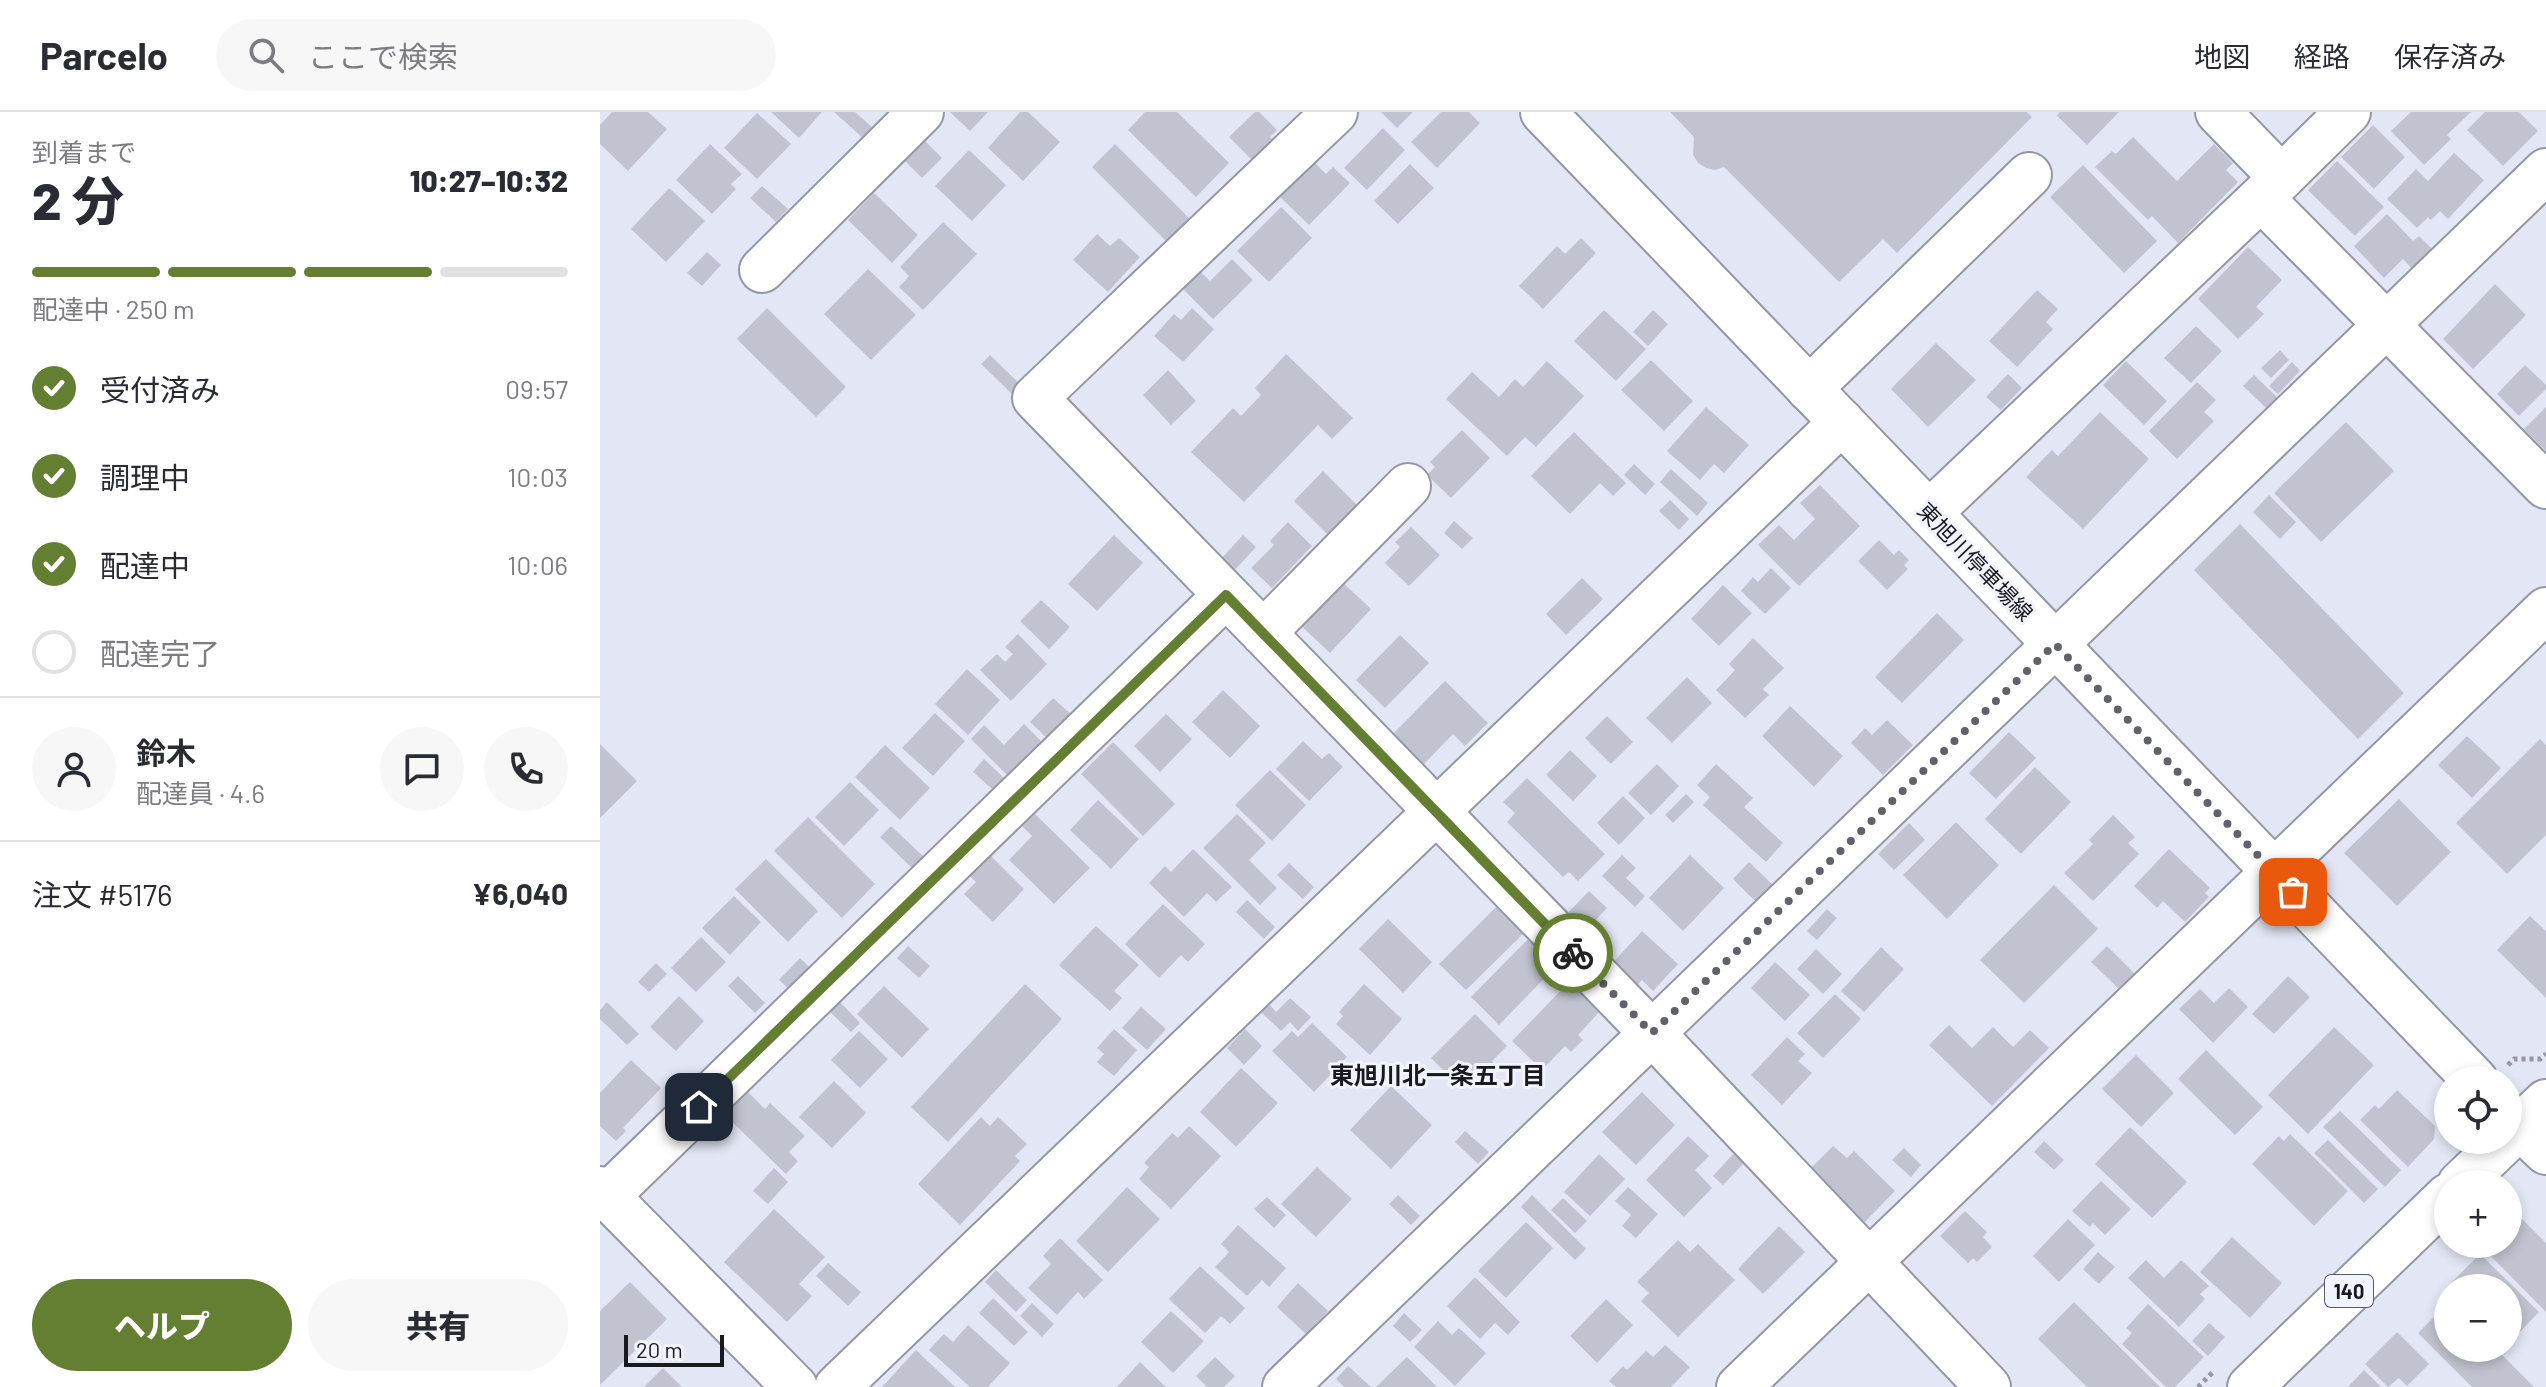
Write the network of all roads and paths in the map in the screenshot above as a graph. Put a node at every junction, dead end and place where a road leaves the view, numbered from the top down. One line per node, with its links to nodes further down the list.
1 (921, 112): 9 (street)
2 (1335, 112): 16 (street)
3 (1543, 112): 11 (street, 東旭川停車場線)
4 (2218, 112): 8 (street)
5 (2348, 112): 8 (street)
6 (2546, 171): 10 (street)
7 (2029, 175): 11 (street)
8 (2271, 188): 10 (street); 15 (street)
9 (762, 270)
10 (2386, 324): 14 (street); 19 (street)
11 (1809, 389): 12 (street, 東旭川停車場線)
12 (1842, 422): 15 (street, 東旭川停車場線); 20 (street)
13 (1408, 486): 18 (street)
14 (2546, 486)
15 (1929, 513): 19 (street, 東旭川停車場線)
16 (1226, 595): 18 (street); 28 (street)
17 (2546, 610): 21 (street)
18 (1263, 633): 20 (street)
19 (2055, 644): 21 (street, 東旭川停車場線); 22 (street)
20 (1435, 812): 22 (street); 32 (street)
21 (2273, 871): 24 (street, 東旭川停車場線); 30 (street)
22 (1652, 1033): 30 (street); 33 (street)
23 (2546, 1054): 25 (path)
24 (2479, 1066)
25 (2503, 1066)
26 (2494, 1154): 27 (street)
27 (2476, 1170)
28 (603, 1192): 31 (street)
29 (2434, 1210): 36 (street, 140)
30 (1869, 1263): 34 (street); 35 (street)
31 (795, 1387)
32 (837, 1387)
33 (1285, 1387)
34 (1739, 1387)
35 (1988, 1387)
36 (2250, 1387)

